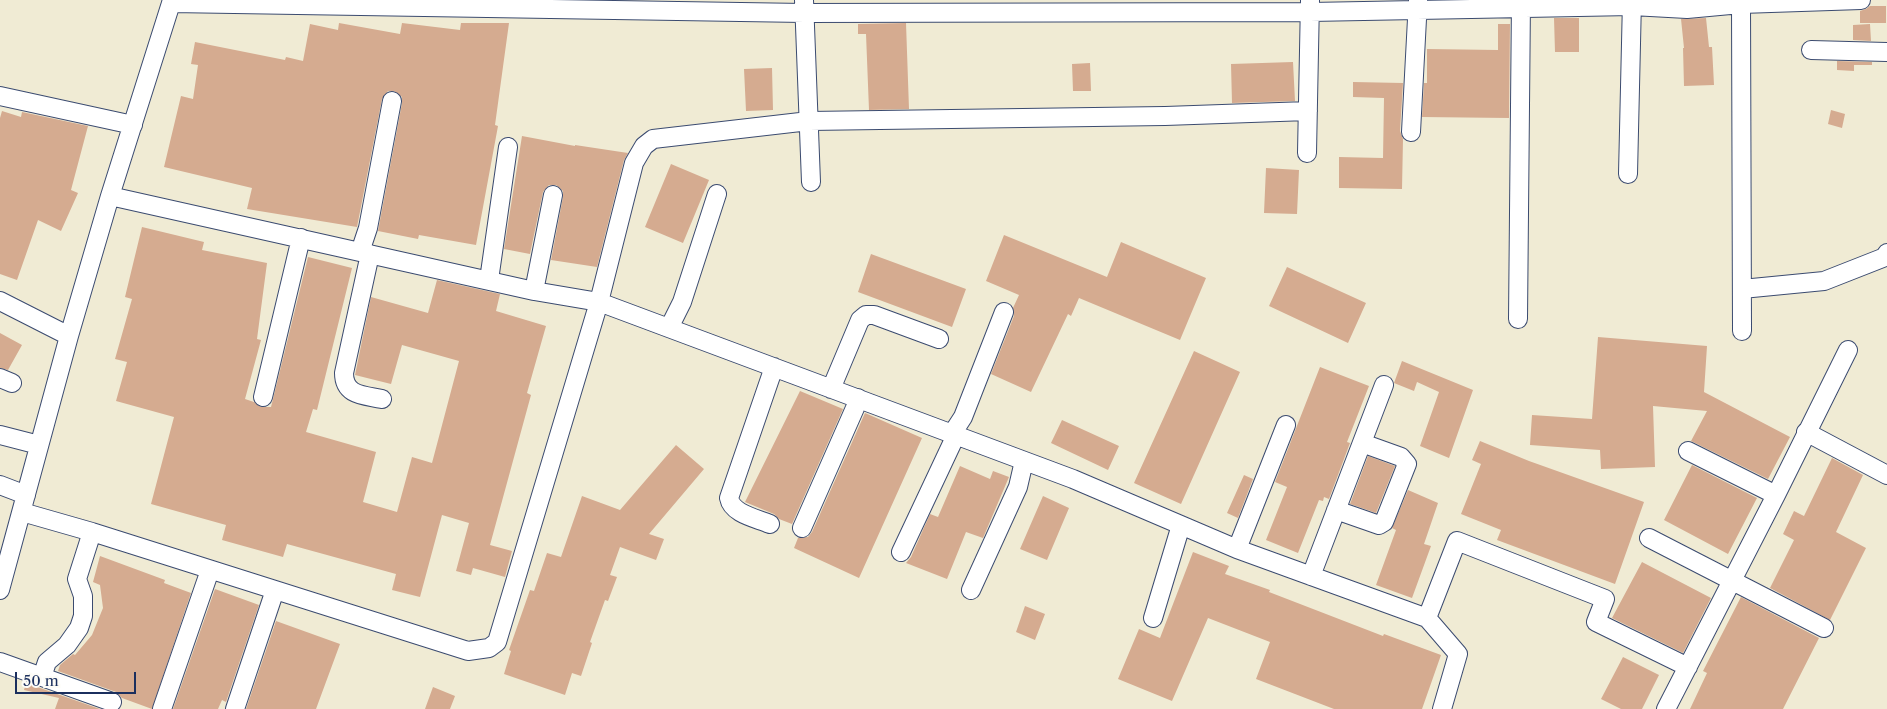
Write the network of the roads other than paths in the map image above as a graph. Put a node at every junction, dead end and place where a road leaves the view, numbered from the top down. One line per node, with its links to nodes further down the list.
1 (1861, 0): 7 (street)
2 (172, 1): 3 (street); 16 (street)
3 (233, 1): 8 (street)
4 (1632, 3): 6 (street); 7 (street); 20 (street)
5 (1418, 4): 6 (street); 9 (street); 17 (street)
6 (1521, 4): 34 (street)
7 (1741, 4): 29 (street)
8 (804, 6): 9 (street); 15 (street)
9 (1310, 6): 14 (street)
10 (1811, 50): 11 (street)
11 (1887, 52)
12 (0, 96): 16 (street)
13 (392, 101): 26 (street)
14 (1308, 110): 15 (street); 19 (street)
15 (809, 121): 21 (street); 32 (street)
16 (133, 125): 24 (street)
17 (1411, 132)
18 (508, 148): 28 (street)
19 (1307, 153)
20 (1628, 174)
21 (811, 182)
22 (717, 194): 35 (street)
23 (554, 195): 30 (street)
24 (110, 196): 25 (street); 37 (street)
25 (301, 238): 26 (street); 43 (street)
26 (365, 253): 28 (street); 45 (street)
27 (1887, 253): 29 (street)
28 (489, 280): 30 (street)
29 (1742, 289): 36 (street)
30 (534, 291): 32 (street)
31 (0, 301): 37 (street)
32 (599, 302): 35 (street); 72 (street)
33 (1004, 312): 48 (street)
34 (1518, 320)
35 (668, 328): 40 (street)
36 (1742, 331)
37 (69, 336): 51 (street)
38 (939, 338): 42 (street)
39 (1848, 350): 47 (street)
40 (774, 367): 42 (street); 60 (street)
41 (1384, 385): 50 (street)
42 (831, 389): 44 (street)
43 (263, 396)
44 (858, 398): 48 (street); 62 (street)
45 (382, 399)
46 (1286, 425): 65 (street)
47 (1806, 432): 54 (street); 57 (street)
48 (954, 435): 53 (street); 67 (street)
49 (0, 436): 51 (street)
50 (1362, 443): 58 (street); 58 (street)
51 (40, 445): 56 (street)
52 (1688, 451): 57 (street)
53 (1024, 461): 61 (street); 73 (street)
54 (1887, 475)
55 (0, 485): 56 (street)
56 (26, 495): 59 (street)
57 (1776, 495): 70 (street)
58 (1336, 510): 69 (street)
59 (22, 512): 63 (street); 66 (street)
60 (770, 524)
61 (1181, 525): 65 (street); 74 (street)
62 (802, 528)
63 (92, 532): 68 (street); 79 (street)
64 (1649, 538): 70 (street)
65 (1237, 549): 69 (street)
66 (5, 552): 71 (street)
67 (901, 552)
68 (210, 570): 72 (street); 81 (street)
69 (1311, 576): 75 (street)
70 (1732, 581): 76 (street); 78 (street)
71 (0, 590)
72 (275, 590): 82 (street)
73 (971, 590)
74 (1153, 618)
75 (1427, 618): 78 (street); 83 (street)
76 (1824, 628)
77 (0, 662): 79 (street)
78 (1688, 667): 84 (street)
79 (42, 677): 80 (street)
80 (112, 702)
81 (162, 709)
82 (235, 709)
83 (1442, 709)
84 (1666, 709)

